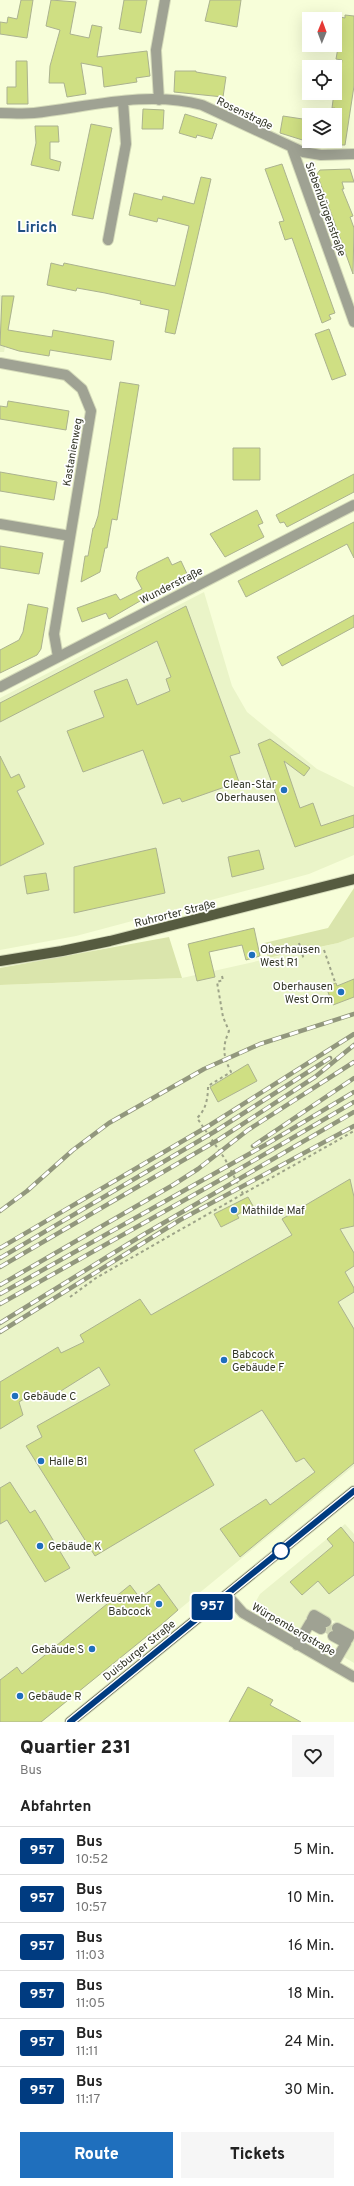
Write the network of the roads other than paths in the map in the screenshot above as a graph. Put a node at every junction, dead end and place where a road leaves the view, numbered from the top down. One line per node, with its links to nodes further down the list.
1 (165, 0): 2 (street)
2 (159, 100): 3 (street, Rosenstraße); 5 (street, Rosenstraße)
3 (123, 101): 4 (street, Rosenstraße); 7 (street)
4 (0, 113)
5 (292, 148): 6 (street, Rosenstraße); 8 (street, Siebenbürgenstraße)
6 (354, 154)
7 (108, 240)
8 (354, 322)
9 (0, 363): 12 (street, Kastanienweg)
10 (354, 505): 13 (street, Wunderstraße)
11 (0, 524): 12 (street)
12 (70, 536): 13 (street, Kastanienweg)
13 (58, 658): 14 (street, Wunderstraße)
14 (0, 687)
15 (354, 879): 16 (main road, Ruhrorter Straße)
16 (0, 961)
17 (354, 1491): 18 (main road, Duisburger Straße)
18 (227, 1595): 21 (street, Würpembergstraße); 24 (main road, Duisburger Straße)
19 (323, 1626): 21 (street)
20 (335, 1632): 22 (street)
21 (297, 1645): 22 (street, Würpembergstraße)
22 (333, 1665): 23 (street, Würpembergstraße)
23 (354, 1677)
24 (70, 1722)

